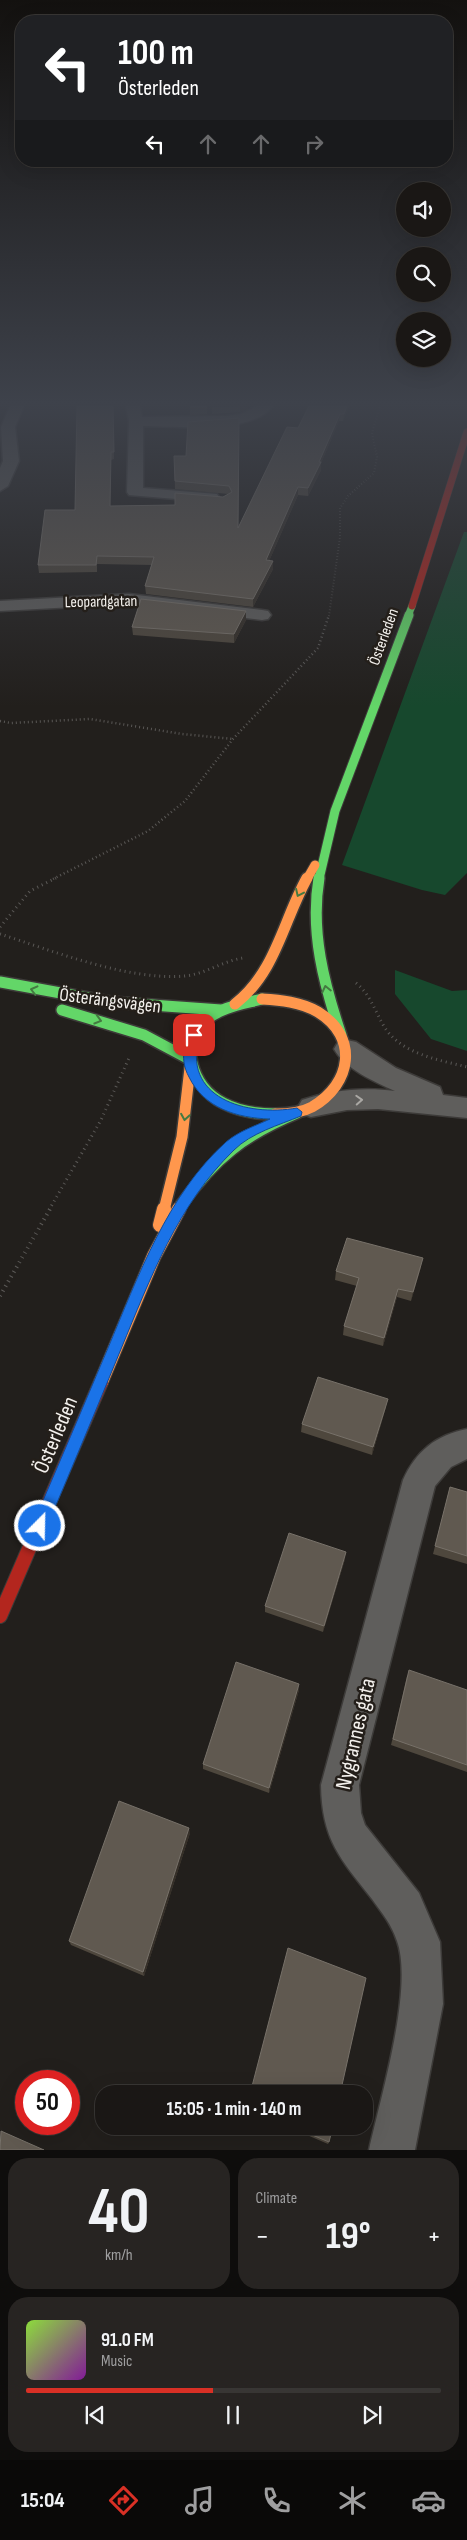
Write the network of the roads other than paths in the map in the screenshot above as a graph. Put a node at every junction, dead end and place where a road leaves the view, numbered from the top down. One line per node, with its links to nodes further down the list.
1 (446, 506): 4 (main road, Österleden)
2 (0, 606): 3 (street, Leopardgatan)
3 (262, 615)
4 (323, 851): 8 (main road, Österleden, one-way to 8); 11 (main road, Österleden, one-way to 4)
5 (0, 982): 10 (main road, Österängsvägen, one-way to 5)
6 (0, 993): 7 (main road)
7 (16, 997)
8 (235, 1004): 10 (main road, Österleden); 11 (main road, Österleden)
9 (50, 1006): 12 (main road, Österängsvägen, one-way to 12)
10 (221, 1010): 12 (main road, Österleden)
11 (344, 1042): 13 (street); 14 (main road, Österleden)
12 (190, 1064): 14 (main road, Österleden); 15 (main road, Österleden, one-way to 15)
13 (467, 1107): 14 (street, one-way to 13)
14 (304, 1110): 15 (main road, Österleden)
15 (148, 1270): 17 (main road, Österleden)
16 (467, 1444): 18 (street, Nygrannes gata)
17 (0, 1616)
18 (392, 2150)

